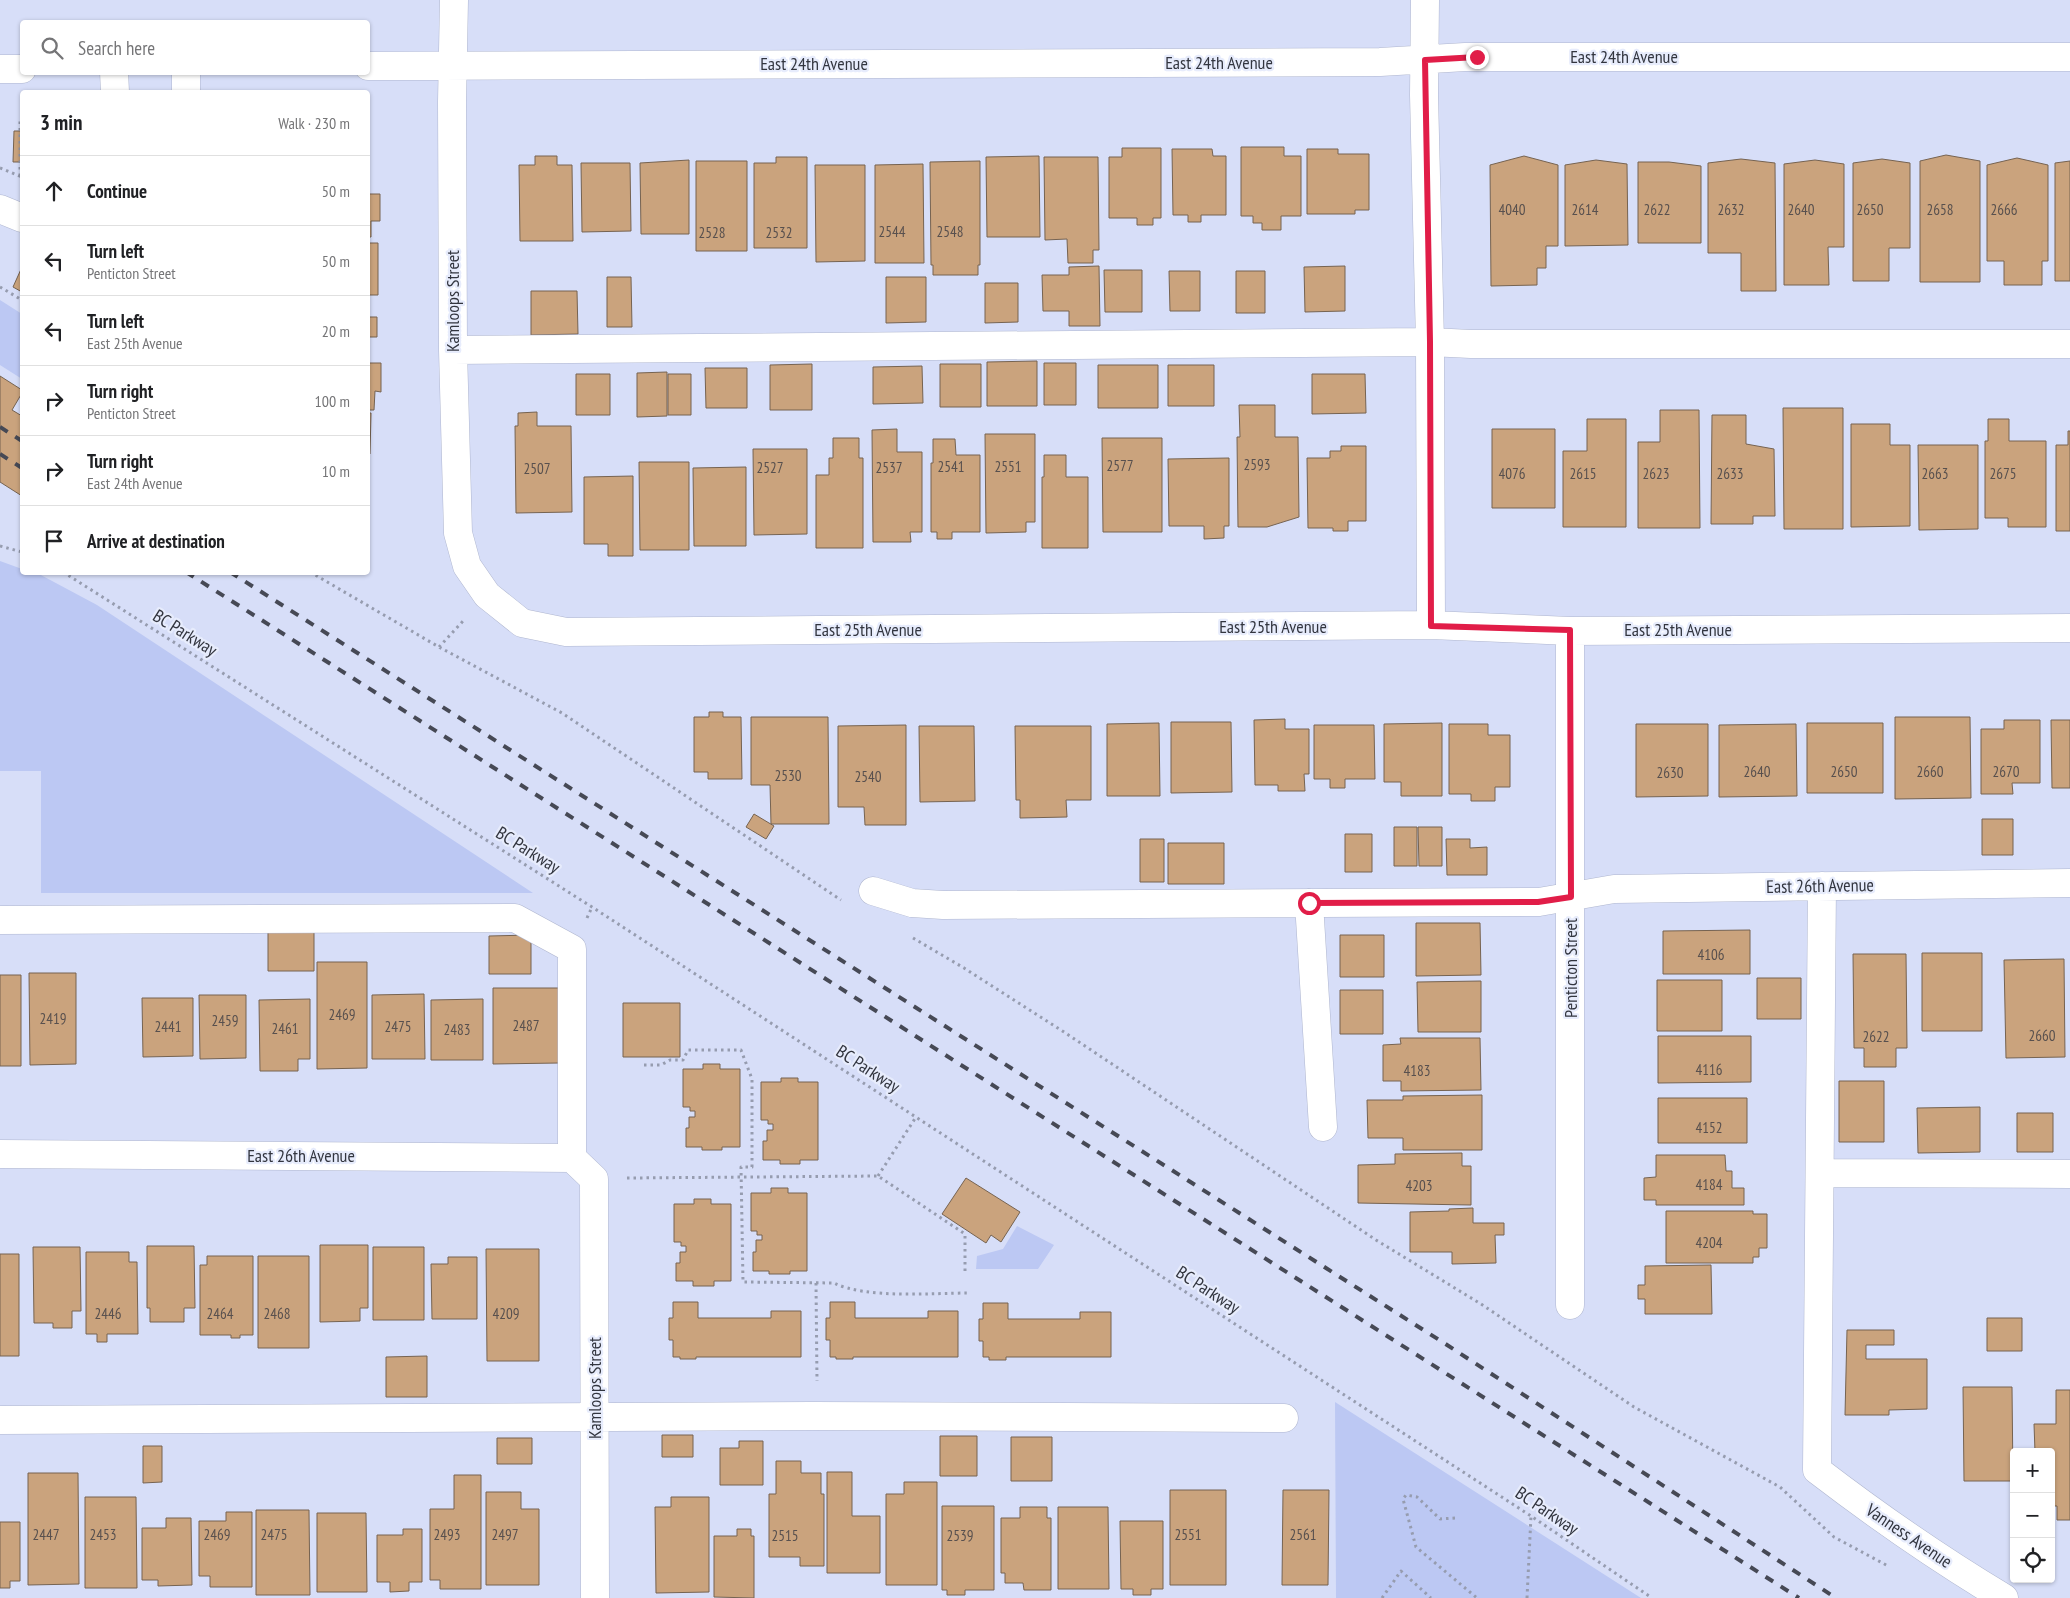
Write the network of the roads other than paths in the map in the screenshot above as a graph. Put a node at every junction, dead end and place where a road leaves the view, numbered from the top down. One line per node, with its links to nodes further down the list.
1 (454, 0): 6 (street, Kamloops Street)
2 (1425, 0): 4 (street)
3 (2070, 58): 4 (street, East 24th Avenue)
4 (1425, 60): 6 (street, East 24th Avenue); 15 (street)
5 (370, 66): 6 (street, East 24th Avenue)
6 (453, 66): 17 (street, Kamloops Street)
7 (0, 69): 8 (street)
8 (20, 69)
9 (114, 75): 11 (street)
10 (186, 75): 12 (street)
11 (115, 90)
12 (186, 90)
13 (0, 209): 14 (street)
14 (20, 217)
15 (1430, 342): 16 (street); 17 (street); 19 (street)
16 (2070, 344)
17 (454, 350): 18 (street, Kamloops Street)
18 (487, 595): 19 (street, East 25th Avenue)
19 (1431, 626): 21 (street, East 25th Avenue)
20 (2070, 628): 21 (street, East 25th Avenue)
21 (1570, 630): 25 (street, Penticton Street)
22 (2070, 883): 23 (street, East 26th Avenue)
23 (1822, 886): 25 (street, East 26th Avenue); 31 (street)
24 (873, 891): 26 (street, East 26th Avenue)
25 (1571, 897): 26 (street, East 26th Avenue); 33 (street, Penticton Street)
26 (1309, 903): 28 (street)
27 (0, 920): 30 (street)
28 (1323, 1127)
29 (0, 1154): 30 (street, East 26th Avenue)
30 (572, 1158): 34 (street, Kamloops Street)
31 (1821, 1173): 32 (street); 38 (street, Vanness Avenue)
32 (2070, 1174)
33 (1570, 1306)
34 (595, 1418): 35 (street); 36 (street); 37 (street, Kamloops Street)
35 (1284, 1418)
36 (0, 1420)
37 (595, 1598)
38 (2004, 1598)

